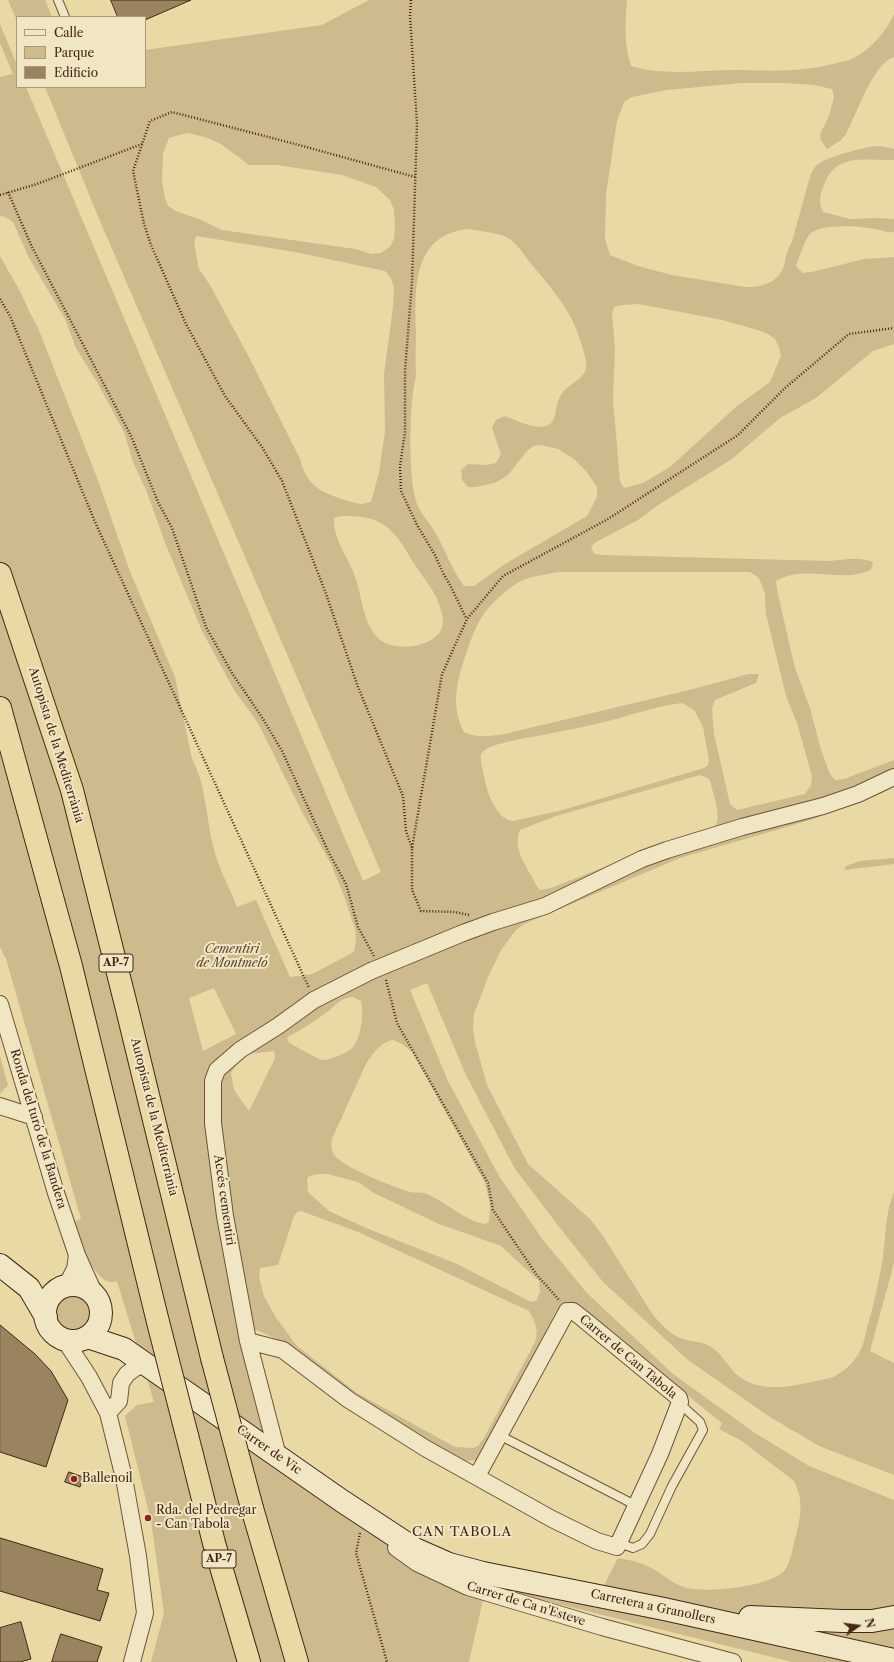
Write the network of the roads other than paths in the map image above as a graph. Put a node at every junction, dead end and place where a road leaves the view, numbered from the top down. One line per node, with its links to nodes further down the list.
1 (58, 0): 2 (lane)
2 (65, 16)
3 (0, 574): 32 (highway, Autopista de la Mediterrània / AP-7, bridge)
4 (0, 708): 31 (highway, AP-7, bridge)
5 (894, 777): 15 (street, Accés cementiri, bridge)
6 (0, 1004): 8 (street, Ronda del turó de la Bandera)
7 (0, 1106): 8 (street)
8 (34, 1117): 9 (street, Ronda del turó de la Bandera)
9 (77, 1254): 11 (street); 12 (street, Ronda del turó de la Bandera)
10 (11, 1277): 11 (street); 13 (street)
11 (62, 1288): 12 (street); 13 (street)
12 (98, 1305): 14 (street); 16 (street, Carrer de Vic)
13 (46, 1317): 14 (street)
14 (79, 1338): 16 (street, Carrer de Vic); 19 (street)
15 (248, 1341): 21 (street, Accés cementiri); 22 (street)
16 (124, 1349): 17 (street, Carrer de Vic)
17 (146, 1364): 19 (street); 21 (street, Carrer de Vic)
18 (679, 1403): 20 (street, Carrer de Can Tabola); 24 (street, Carrer de Can Tabola); 25 (lane)
19 (108, 1413): 30 (street)
20 (499, 1435): 22 (street, Carrer de Can Tabola); 24 (lane)
21 (278, 1456): 23 (street, Carrer de Vic)
22 (477, 1476): 25 (street)
23 (342, 1501): 26 (street, Carrer de Vic); 33 (street, Carrer de Ca n'Esteve)
24 (635, 1506): 25 (street, Carrer de Can Tabola)
25 (619, 1543)
26 (415, 1549): 27 (street, Carretera a Granollers)
27 (664, 1609): 28 (street); 29 (street, Carretera a Granollers)
28 (894, 1617)
29 (894, 1660)
30 (132, 1662)
31 (249, 1662)
32 (297, 1662)
33 (733, 1662)

